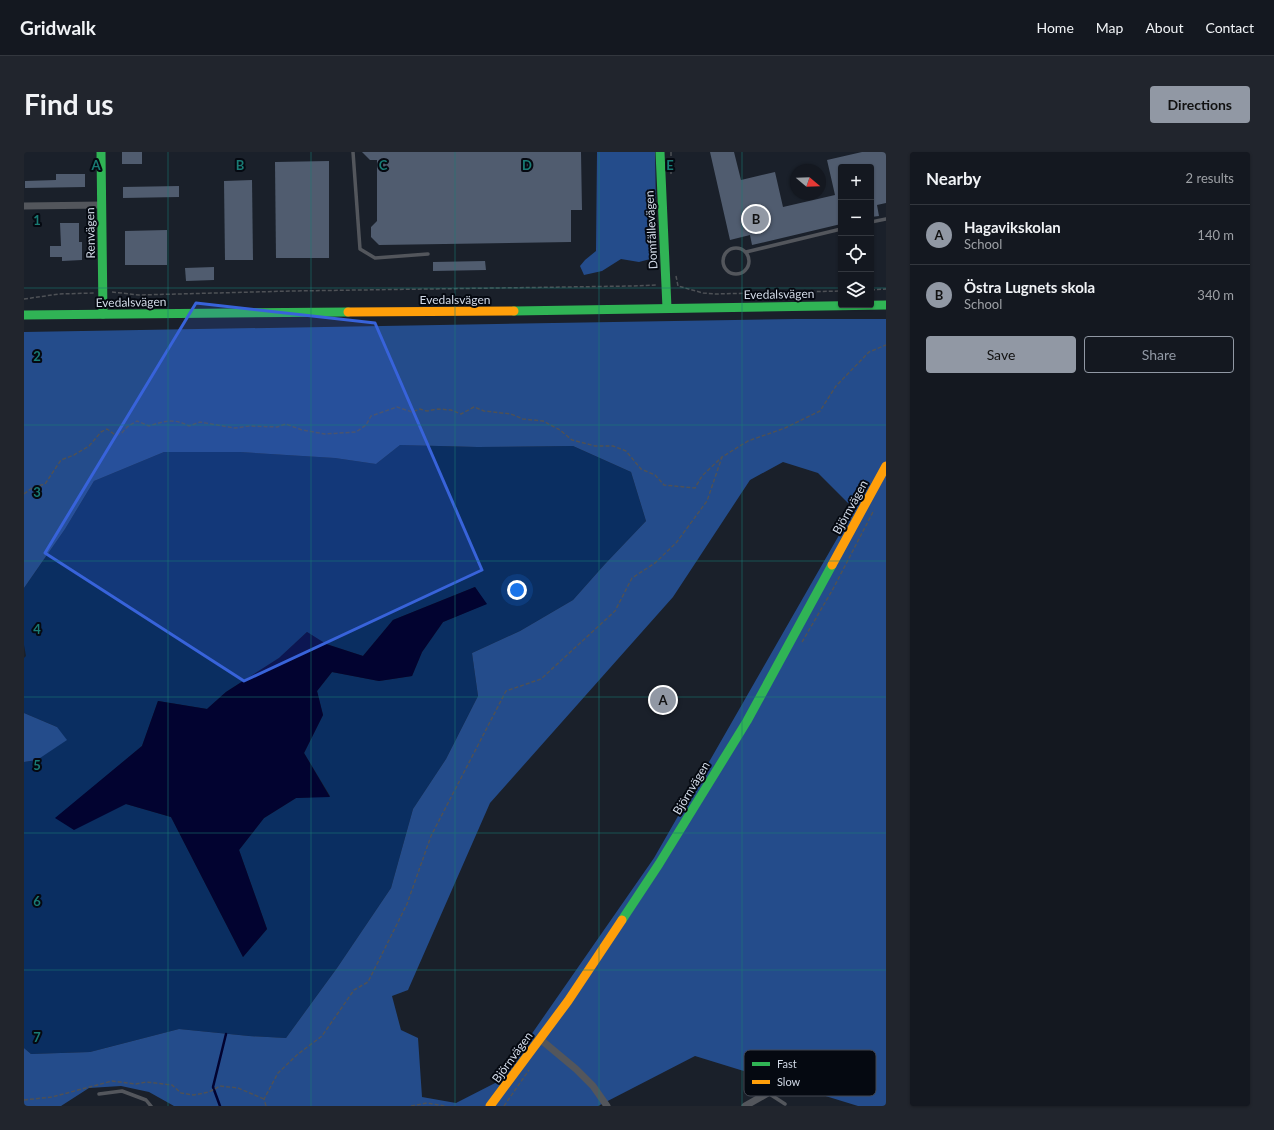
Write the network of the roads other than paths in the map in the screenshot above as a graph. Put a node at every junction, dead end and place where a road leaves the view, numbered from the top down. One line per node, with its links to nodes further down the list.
1 (101, 152): 4 (street, Renvägen)
2 (353, 152): 10 (lane)
3 (660, 152): 12 (street, Domfällevägen)
4 (102, 205): 5 (street); 13 (street, Renvägen)
5 (24, 206)
6 (886, 219): 7 (lane)
7 (874, 221)
8 (838, 230): 9 (lane)
9 (746, 252): 9 (lane)
10 (428, 254)
11 (886, 305): 12 (street, Evedalsvägen)
12 (667, 308): 13 (street, Evedalsvägen)
13 (103, 314): 14 (street, Evedalsvägen)
14 (24, 315)
15 (886, 466): 16 (street, Björnvägen)
16 (540, 1039): 22 (street, Björnvägen); 23 (street)
17 (99, 1094): 21 (lane)
18 (763, 1096): 24 (street)
19 (773, 1096): 20 (lane)
20 (785, 1104)
21 (151, 1106)
22 (490, 1106)
23 (607, 1106)
24 (745, 1106)

